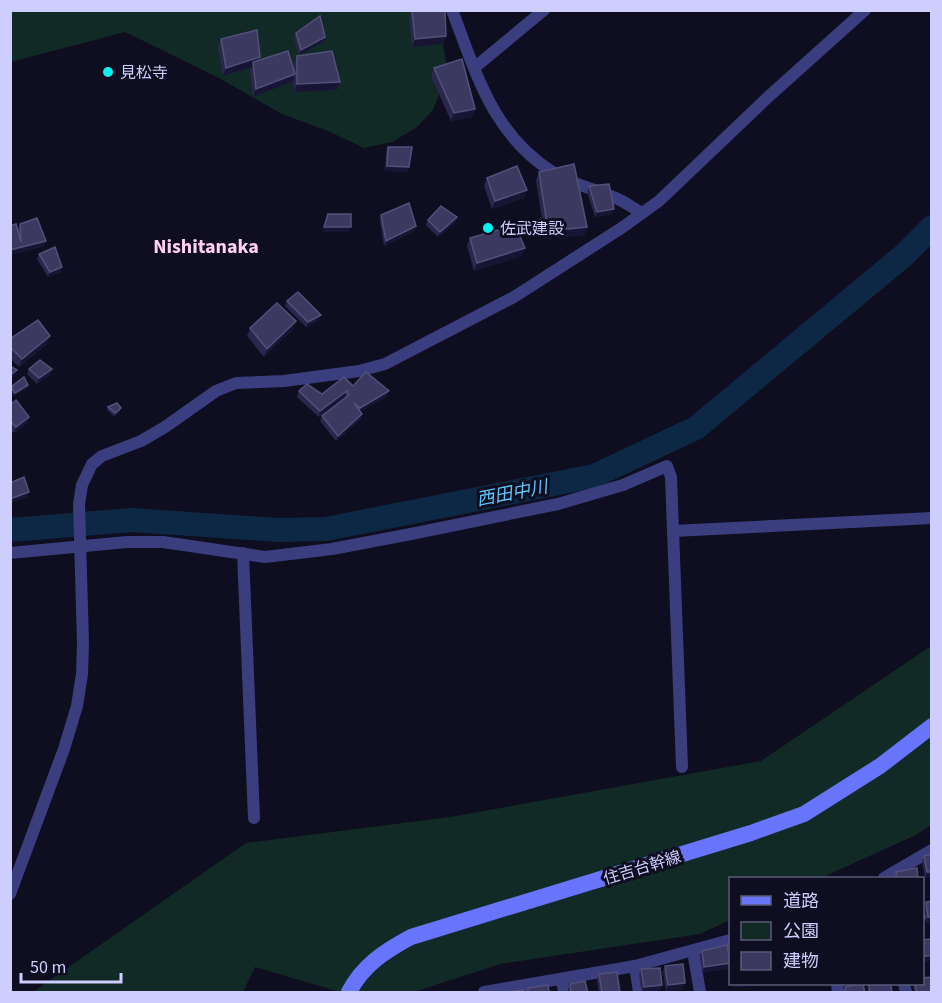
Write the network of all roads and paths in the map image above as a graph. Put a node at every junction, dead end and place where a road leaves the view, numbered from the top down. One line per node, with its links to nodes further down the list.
1 (452, 10): 4 (street)
2 (544, 10): 4 (street)
3 (865, 10): 5 (street)
4 (474, 68): 5 (street)
5 (642, 213): 8 (street)
6 (932, 518): 7 (street)
7 (673, 531): 10 (street); 12 (street)
8 (81, 542): 9 (street); 10 (street); 16 (street)
9 (10, 552)
10 (243, 553): 13 (street)
11 (932, 726): 22 (street, 住吉台幹線)
12 (682, 767)
13 (254, 818)
14 (932, 850): 15 (street)
15 (889, 877)
16 (10, 894)
17 (729, 940): 18 (street)
18 (693, 951): 19 (street); 25 (street)
19 (635, 966): 20 (street); 24 (street)
20 (563, 986): 21 (street)
21 (500, 991): 23 (street)
22 (349, 993)
23 (484, 993)
24 (639, 993)
25 (700, 993)

